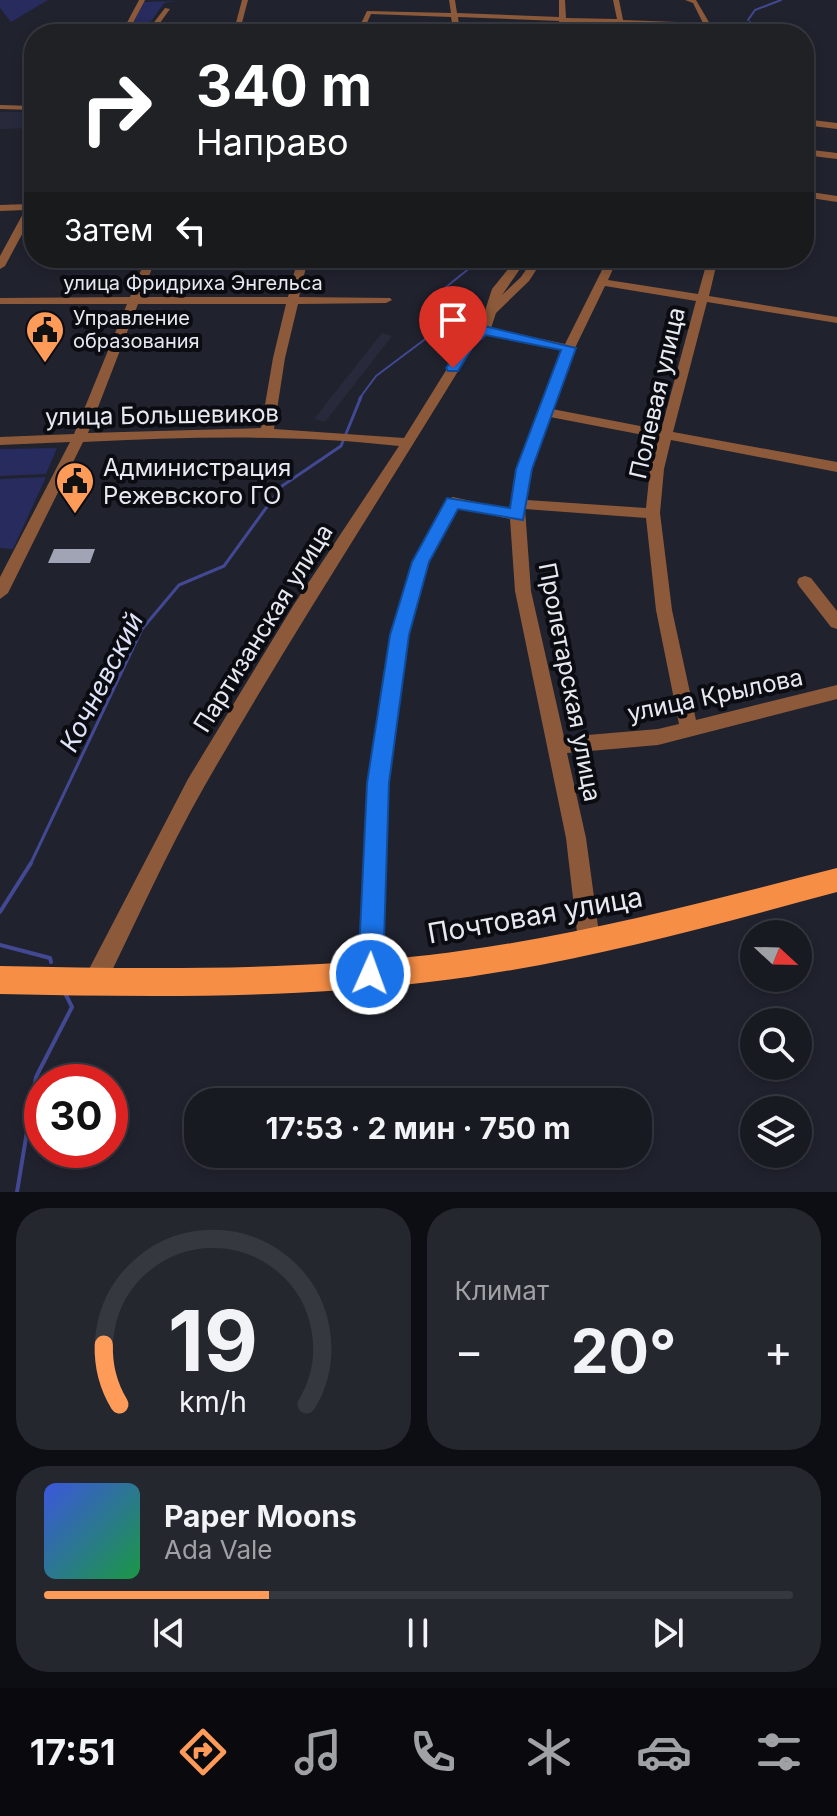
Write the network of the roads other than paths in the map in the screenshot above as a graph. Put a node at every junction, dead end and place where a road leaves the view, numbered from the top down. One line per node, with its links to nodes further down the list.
1 (142, 0): 11 (street)
2 (245, 0): 13 (street)
3 (452, 0): 8 (street)
4 (562, 0): 9 (street)
5 (616, 0): 10 (street)
6 (691, 0): 19 (street)
7 (167, 9): 12 (street)
8 (457, 15): 9 (street); 14 (street); 15 (street)
9 (563, 19): 10 (street); 16 (street)
10 (621, 20): 17 (street); 18 (street)
11 (129, 24)
12 (156, 24)
13 (239, 24)
14 (364, 24)
15 (457, 24)
16 (563, 24)
17 (622, 24)
18 (690, 24)
19 (706, 24)
20 (0, 107): 21 (street)
21 (24, 108)
22 (814, 123): 23 (street)
23 (837, 126)
24 (814, 153): 25 (street)
25 (837, 156)
26 (814, 196): 27 (street)
27 (837, 199)
28 (24, 207): 29 (street)
29 (0, 208)
30 (24, 222): 31 (street)
31 (0, 266)
32 (147, 268): 40 (street)
33 (301, 268): 41 (street)
34 (515, 268): 44 (street, Партизанская улица)
35 (532, 268): 44 (street, Партизанская улица)
36 (608, 268): 38 (street, Пролетарская улица)
37 (710, 268): 39 (street, Полевая улица)
38 (601, 282): 39 (street); 47 (street, Пролетарская улица)
39 (702, 297): 45 (street); 49 (street, Полевая улица)
40 (134, 300): 41 (street, улица Фридриха Энгельса); 43 (street, улица Фридриха Энгельса); 51 (street)
41 (293, 300): 42 (street, улица Фридриха Энгельса); 50 (street)
42 (386, 300)
43 (0, 301)
44 (490, 312): 46 (street, Партизанская улица)
45 (837, 320)
46 (484, 330): 47 (street); 53 (street, Партизанская улица)
47 (569, 348): 48 (street, Пролетарская улица)
48 (545, 412): 49 (street); 55 (street, Пролетарская улица)
49 (667, 433): 54 (street); 56 (street, Полевая улица)
50 (267, 434): 51 (street, улица Большевиков); 53 (street, улица Большевиков)
51 (78, 437): 52 (street, улица Большевиков); 58 (street)
52 (0, 441)
53 (406, 442): 67 (street, Партизанская улица)
54 (837, 467)
55 (518, 510): 56 (street); 62 (street, Пролетарская улица); 65 (street)
56 (653, 513): 61 (street, Полевая улица)
57 (805, 582): 59 (street)
58 (0, 593)
59 (837, 623)
60 (837, 692): 61 (street, улица Крылова)
61 (689, 728): 62 (street, улица Крылова)
62 (555, 746): 64 (street, Пролетарская улица)
63 (837, 880): 64 (main road, Почтовая улица)
64 (589, 941): 65 (main road, Почтовая улица)
65 (370, 974): 67 (main road, Почтовая улица)
66 (0, 980): 67 (main road, Почтовая улица)
67 (83, 981)

